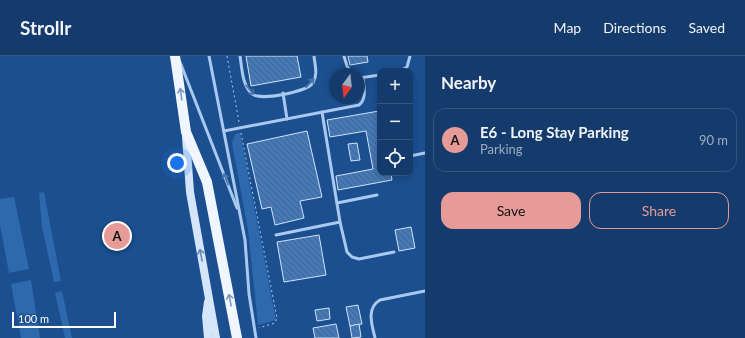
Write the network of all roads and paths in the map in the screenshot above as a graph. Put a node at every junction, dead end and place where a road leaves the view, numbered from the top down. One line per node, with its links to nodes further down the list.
1 (177, 56): 18 (main road, one-way to 1); 23 (lane, one-way to 1)
2 (209, 56): 17 (lane)
3 (227, 56): 16 (path)
4 (240, 56): 12 (lane, one-way to 12)
5 (314, 56): 12 (lane, one-way to 5)
6 (344, 56): 8 (lane)
7 (410, 56): 9 (lane)
8 (348, 68)
9 (405, 68)
10 (377, 76): 11 (lane)
11 (365, 78)
12 (283, 93): 15 (lane)
13 (360, 104): 14 (lane)
14 (322, 112): 15 (lane); 22 (lane)
15 (287, 119): 16 (lane)
16 (240, 128): 17 (lane); 29 (path)
17 (224, 131): 23 (lane)
18 (186, 132): 28 (main road, one-way to 18); 32 (main road, one-way to 18)
19 (425, 153): 20 (lane)
20 (413, 155)
21 (377, 195): 22 (lane)
22 (337, 203): 24 (lane)
23 (240, 215): 33 (lane)
24 (340, 222): 25 (lane); 26 (lane)
25 (276, 234)
26 (394, 252)
27 (425, 291): 34 (lane)
28 (209, 293): 30 (main road); 31 (main road)
29 (260, 332)
30 (208, 338)
31 (216, 338)
32 (237, 338)
33 (256, 338)
34 (375, 338)

